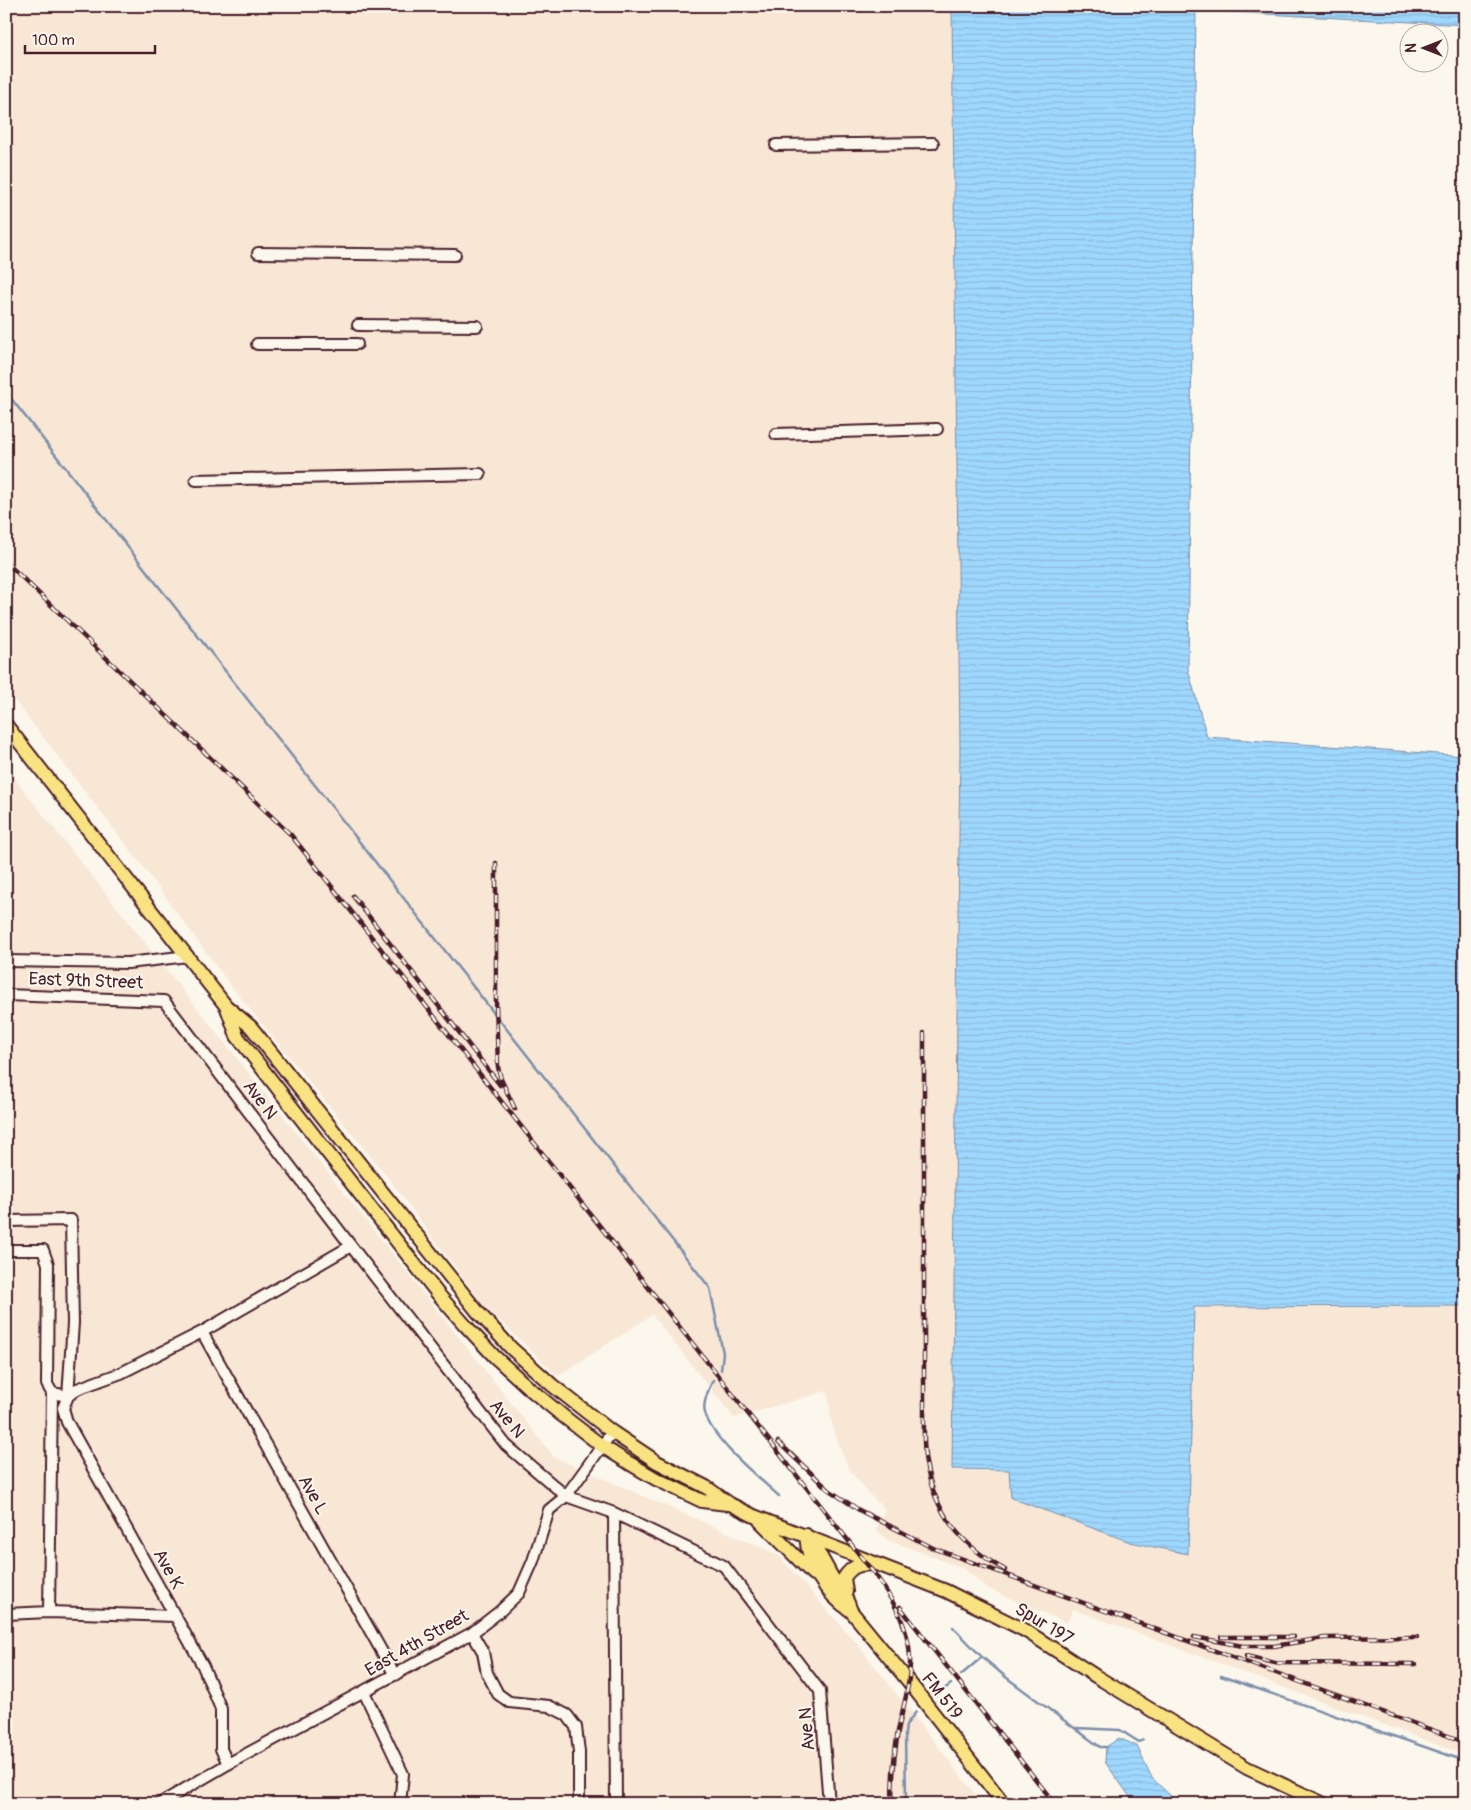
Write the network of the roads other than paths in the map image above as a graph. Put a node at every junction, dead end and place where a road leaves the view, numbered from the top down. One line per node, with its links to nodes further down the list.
1 (933, 144): 2 (street)
2 (776, 145)
3 (258, 253): 4 (street)
4 (455, 255)
5 (358, 325): 6 (street)
6 (477, 326)
7 (257, 344): 8 (street)
8 (358, 344)
9 (937, 428): 10 (street)
10 (776, 434)
11 (480, 474): 12 (street)
12 (196, 480)
13 (6, 725): 14 (main road)
14 (188, 956): 15 (street); 18 (main road)
15 (6, 961)
16 (6, 994): 17 (street, East 9th Street)
17 (164, 1001): 20 (street, Ave N)
18 (226, 1006): 25 (main road); 26 (main road)
19 (6, 1221): 24 (street, Ave K)
20 (351, 1246): 22 (street); 27 (street, Ave N)
21 (6, 1250): 23 (street)
22 (202, 1332): 24 (street); 40 (street, Ave L)
23 (52, 1393): 24 (street); 35 (street)
24 (68, 1396): 38 (street, Ave K)
25 (612, 1432): 26 (street, East 4th Street); 28 (main road)
26 (602, 1446): 27 (street, East 4th Street); 28 (main road)
27 (566, 1496): 29 (street, Ave N); 39 (street, East 4th Street)
28 (730, 1504): 30 (main road, Spur 197)
29 (614, 1513): 46 (street); 47 (street, Ave N)
30 (754, 1516): 31 (main road, Spur 197); 33 (main road)
31 (806, 1535): 32 (main road, Spur 197); 33 (main road, FM 519 / FM 519); 34 (main road, FM 519 / FM 519)
32 (881, 1564): 34 (main road); 49 (main road, Spur 197)
33 (821, 1582): 36 (main road, FM 519 / FM 519)
34 (847, 1597): 36 (main road, FM 519 / FM 519)
35 (49, 1612): 37 (street); 38 (street)
36 (851, 1612): 48 (main road, FM 519 / FM 519)
37 (6, 1614)
38 (175, 1616): 42 (street, Ave K)
39 (472, 1633): 40 (street, East 4th Street); 45 (street)
40 (395, 1675): 41 (street, East 4th Street)
41 (364, 1692): 42 (street, East 4th Street); 44 (street)
42 (228, 1764): 43 (street, East 4th Street)
43 (159, 1804)
44 (400, 1804)
45 (578, 1804)
46 (616, 1804)
47 (829, 1804)
48 (1004, 1804)
49 (1324, 1804)

